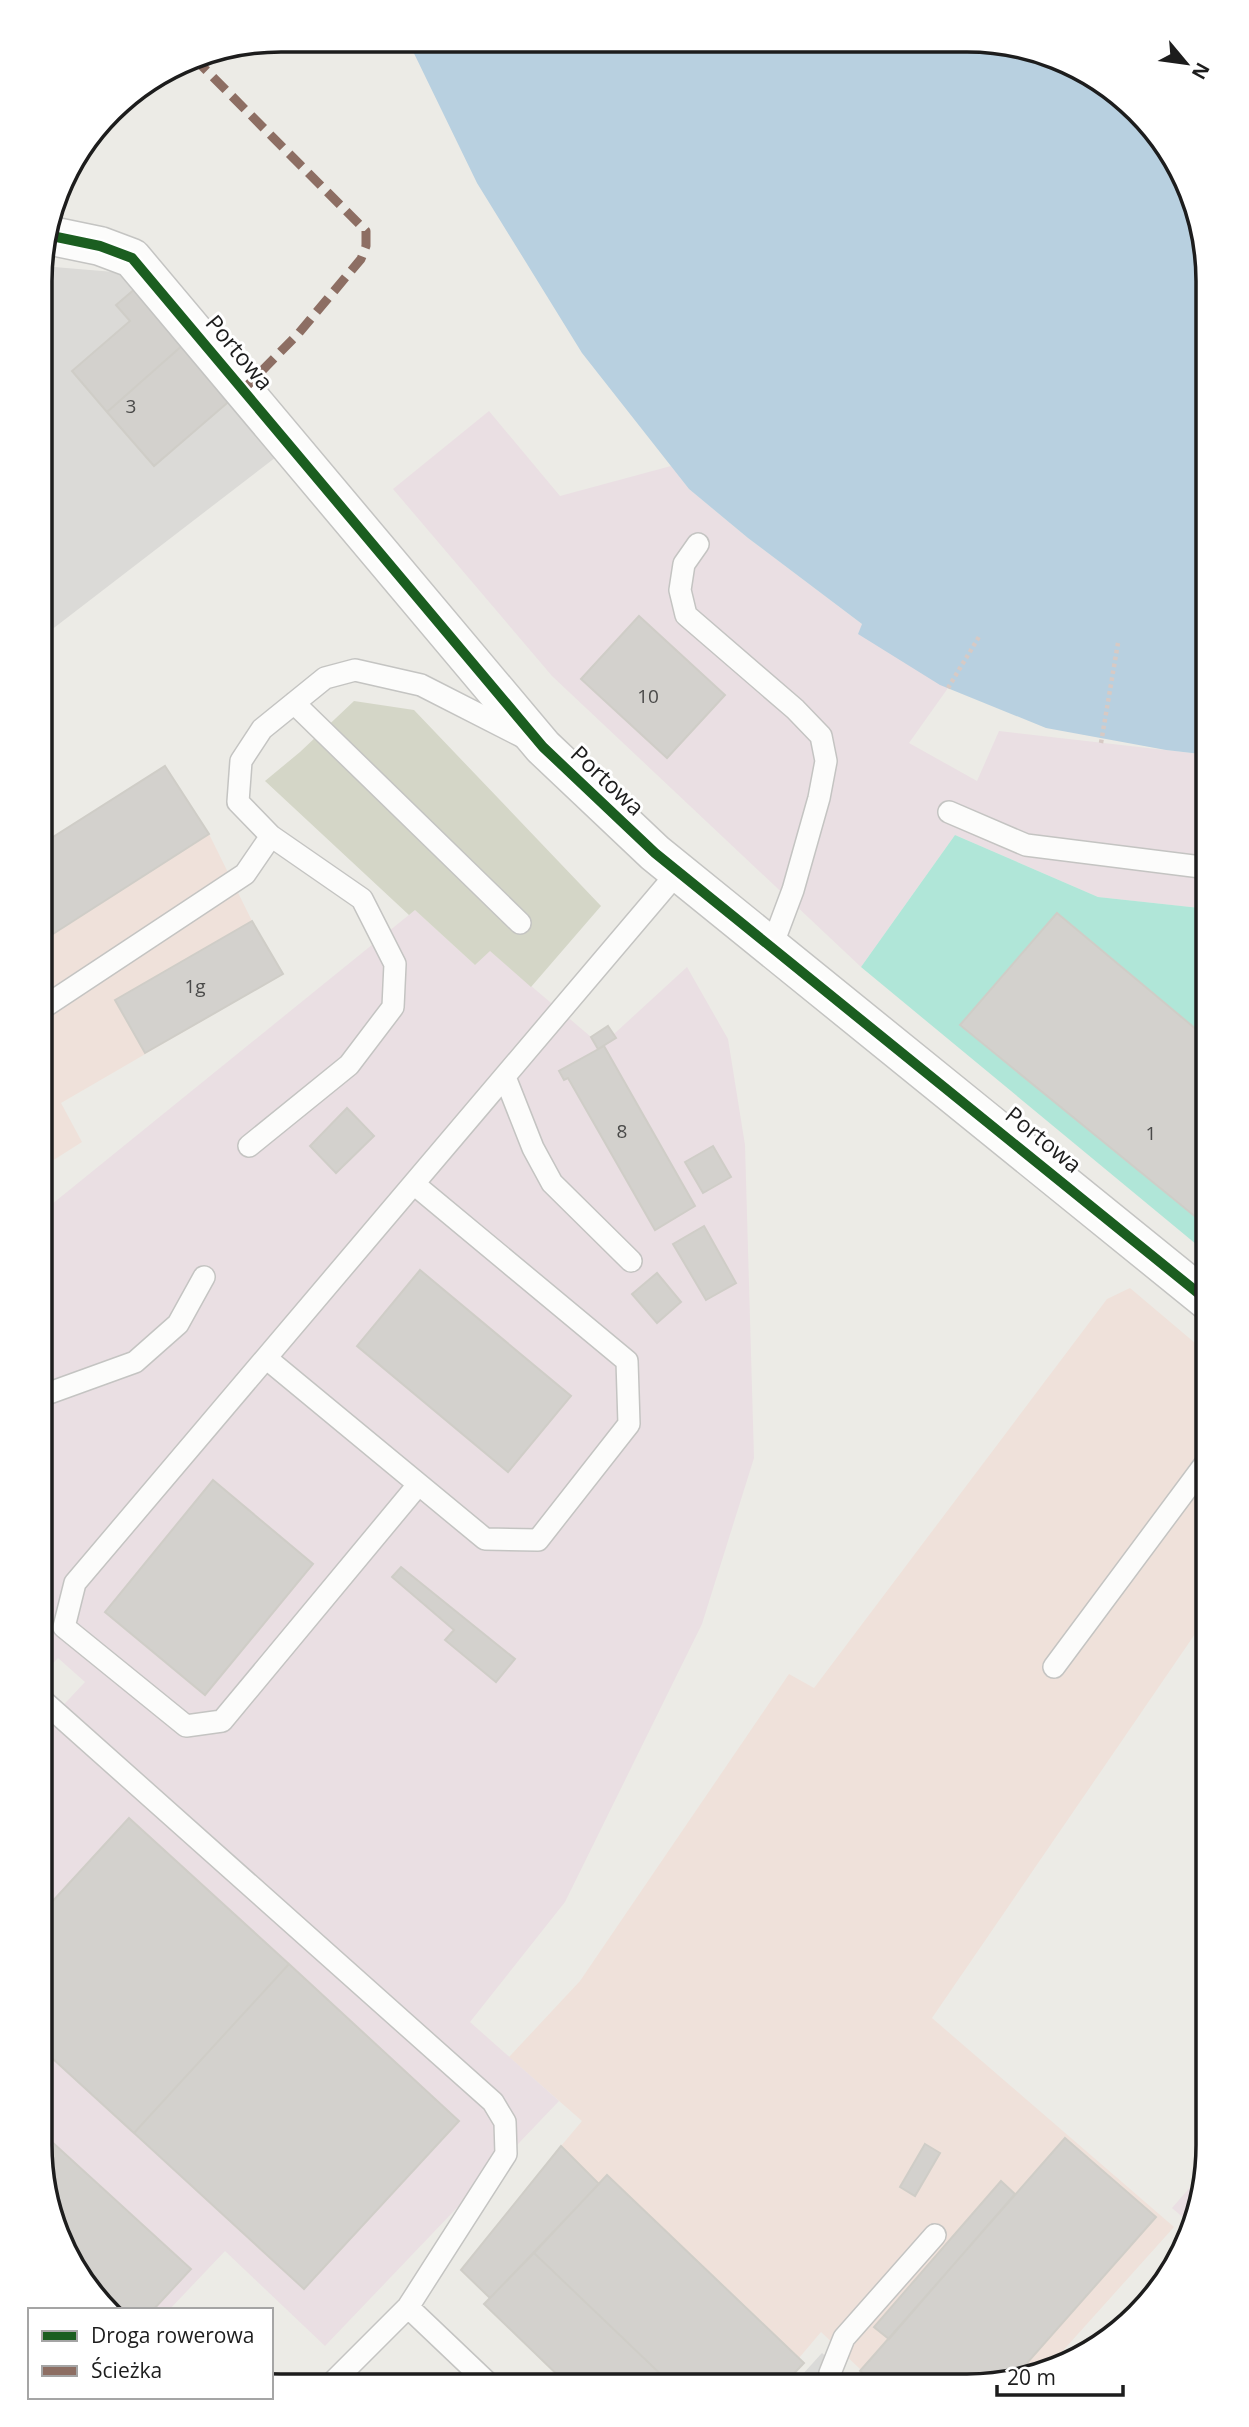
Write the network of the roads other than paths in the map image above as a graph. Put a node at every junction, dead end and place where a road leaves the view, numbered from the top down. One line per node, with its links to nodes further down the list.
1 (57, 237): 4 (street, Portowa)
2 (698, 544): 10 (lane)
3 (294, 703): 4 (lane); 6 (lane); 9 (lane)
4 (543, 747): 8 (street, Portowa)
5 (949, 813): 7 (lane)
6 (271, 836): 11 (lane); 13 (lane)
7 (1196, 865)
8 (678, 872): 10 (street, Portowa); 12 (lane)
9 (520, 923)
10 (772, 946): 17 (street, Portowa)
11 (52, 1002)
12 (505, 1077): 14 (lane); 15 (lane)
13 (249, 1146)
14 (414, 1184): 18 (lane); 21 (lane)
15 (631, 1261)
16 (204, 1277): 19 (lane)
17 (1196, 1291)
18 (266, 1358): 21 (lane); 21 (lane)
19 (52, 1391)
20 (1196, 1476): 22 (lane)
21 (418, 1486)
22 (1055, 1667)
23 (52, 1709): 25 (lane)
24 (936, 2235): 28 (lane)
25 (408, 2307): 26 (lane); 27 (lane)
26 (340, 2375)
27 (479, 2375)
28 (831, 2375)

